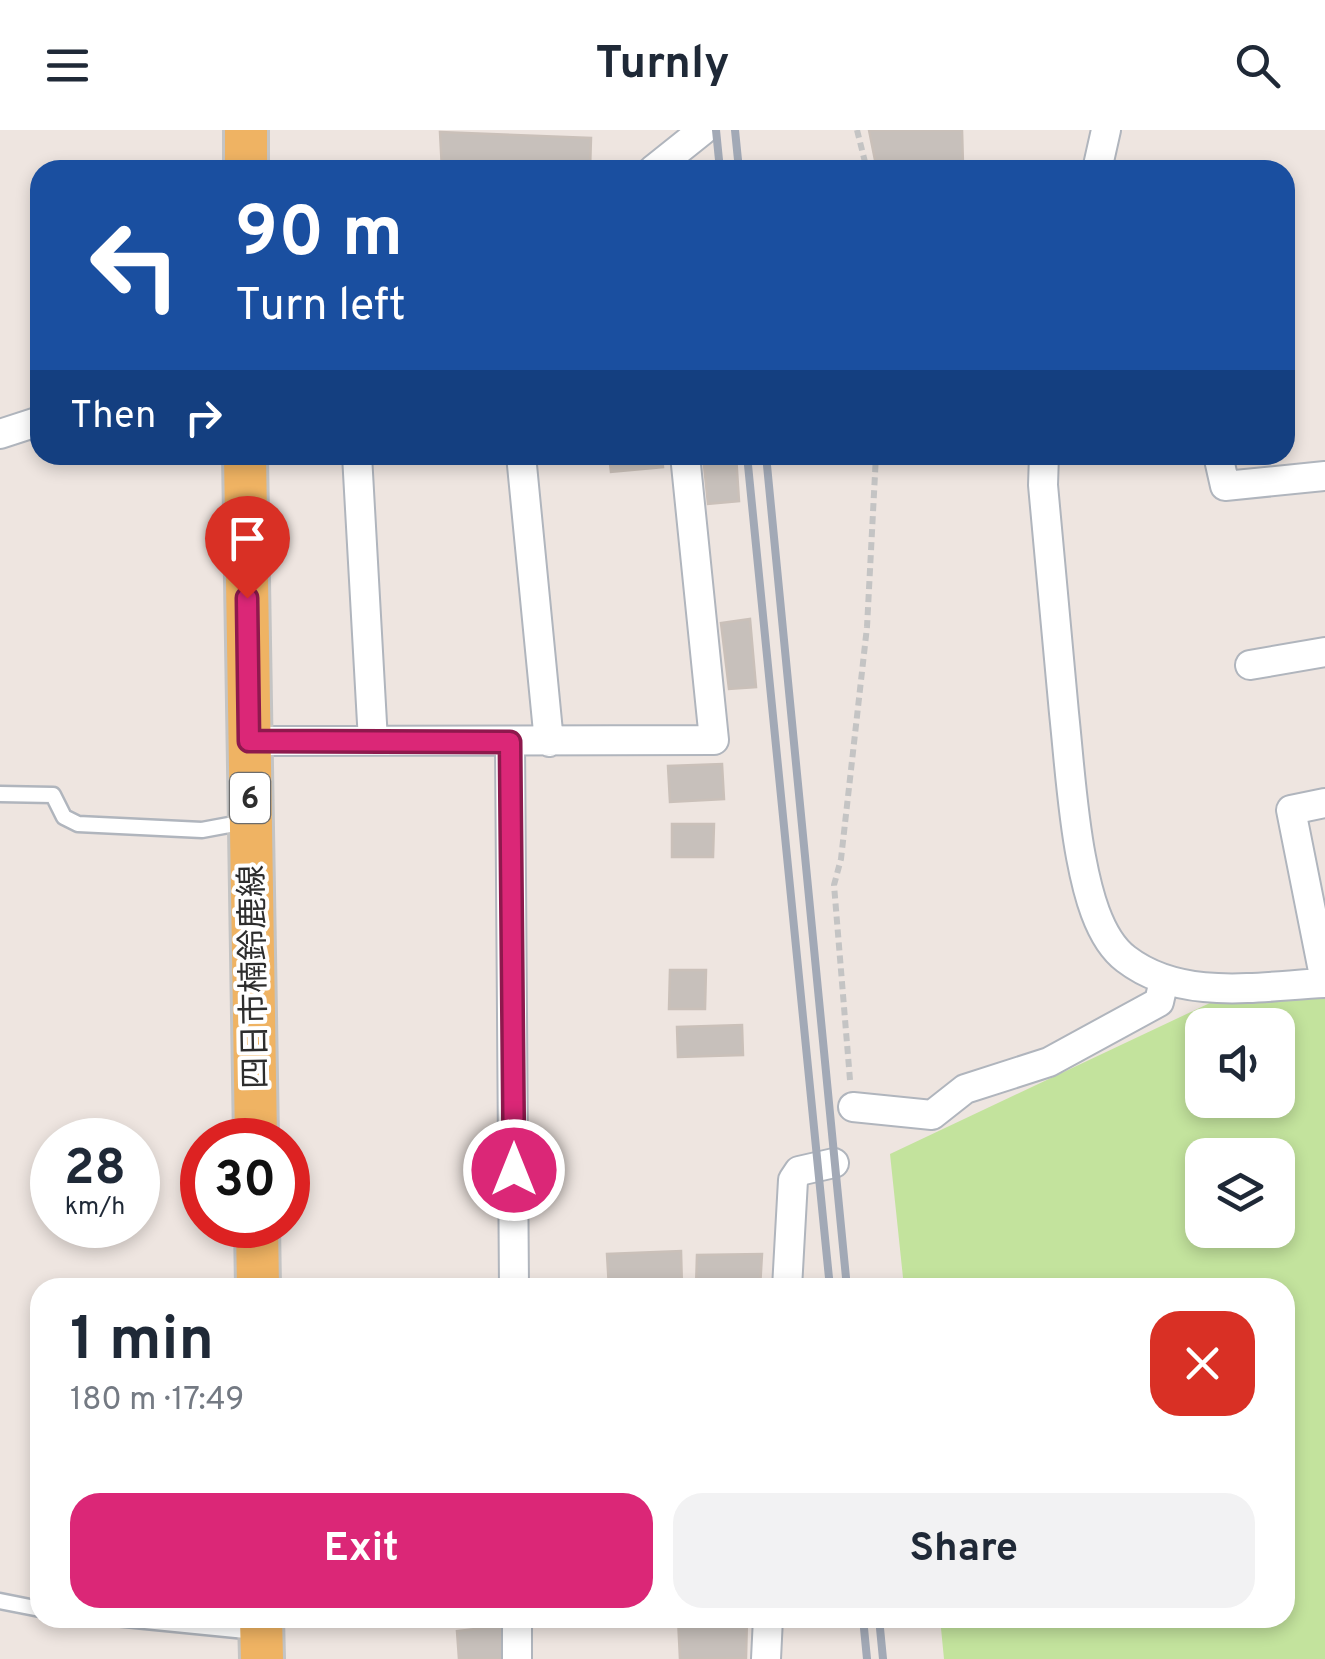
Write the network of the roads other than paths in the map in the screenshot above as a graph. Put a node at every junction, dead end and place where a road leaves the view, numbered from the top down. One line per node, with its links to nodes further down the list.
1 (246, 130): 4 (main road)
2 (703, 130): 5 (street)
3 (1106, 130): 6 (street)
4 (246, 160)
5 (666, 160)
6 (1100, 160)
7 (30, 424): 8 (street)
8 (0, 434)
9 (245, 465): 18 (main road, 四日市楠鈴鹿線 / 6)
10 (358, 465): 19 (street)
11 (522, 465): 21 (street)
12 (685, 465): 21 (street)
13 (1044, 465): 25 (street)
14 (1220, 465): 15 (street)
15 (1325, 476)
16 (1325, 652): 17 (street)
17 (1250, 665)
18 (249, 741): 19 (street); 24 (main road, 四日市楠鈴鹿線 / 6)
19 (373, 741): 20 (street)
20 (510, 742): 21 (street); 32 (street)
21 (549, 742)
22 (0, 794): 24 (lane)
23 (1325, 803): 26 (street)
24 (250, 822): 28 (main road, 四日市楠鈴鹿線 / 6)
25 (1164, 980): 26 (street); 27 (street)
26 (1325, 982)
27 (852, 1107)
28 (256, 1118)
29 (834, 1162): 33 (street)
30 (258, 1248): 31 (main road)
31 (258, 1278)
32 (514, 1278)
33 (788, 1278)
34 (0, 1601): 35 (lane)
35 (30, 1606)
36 (196, 1628): 39 (lane)
37 (517, 1628): 40 (street)
38 (768, 1628): 41 (street)
39 (261, 1636)
40 (517, 1659)
41 (766, 1659)

